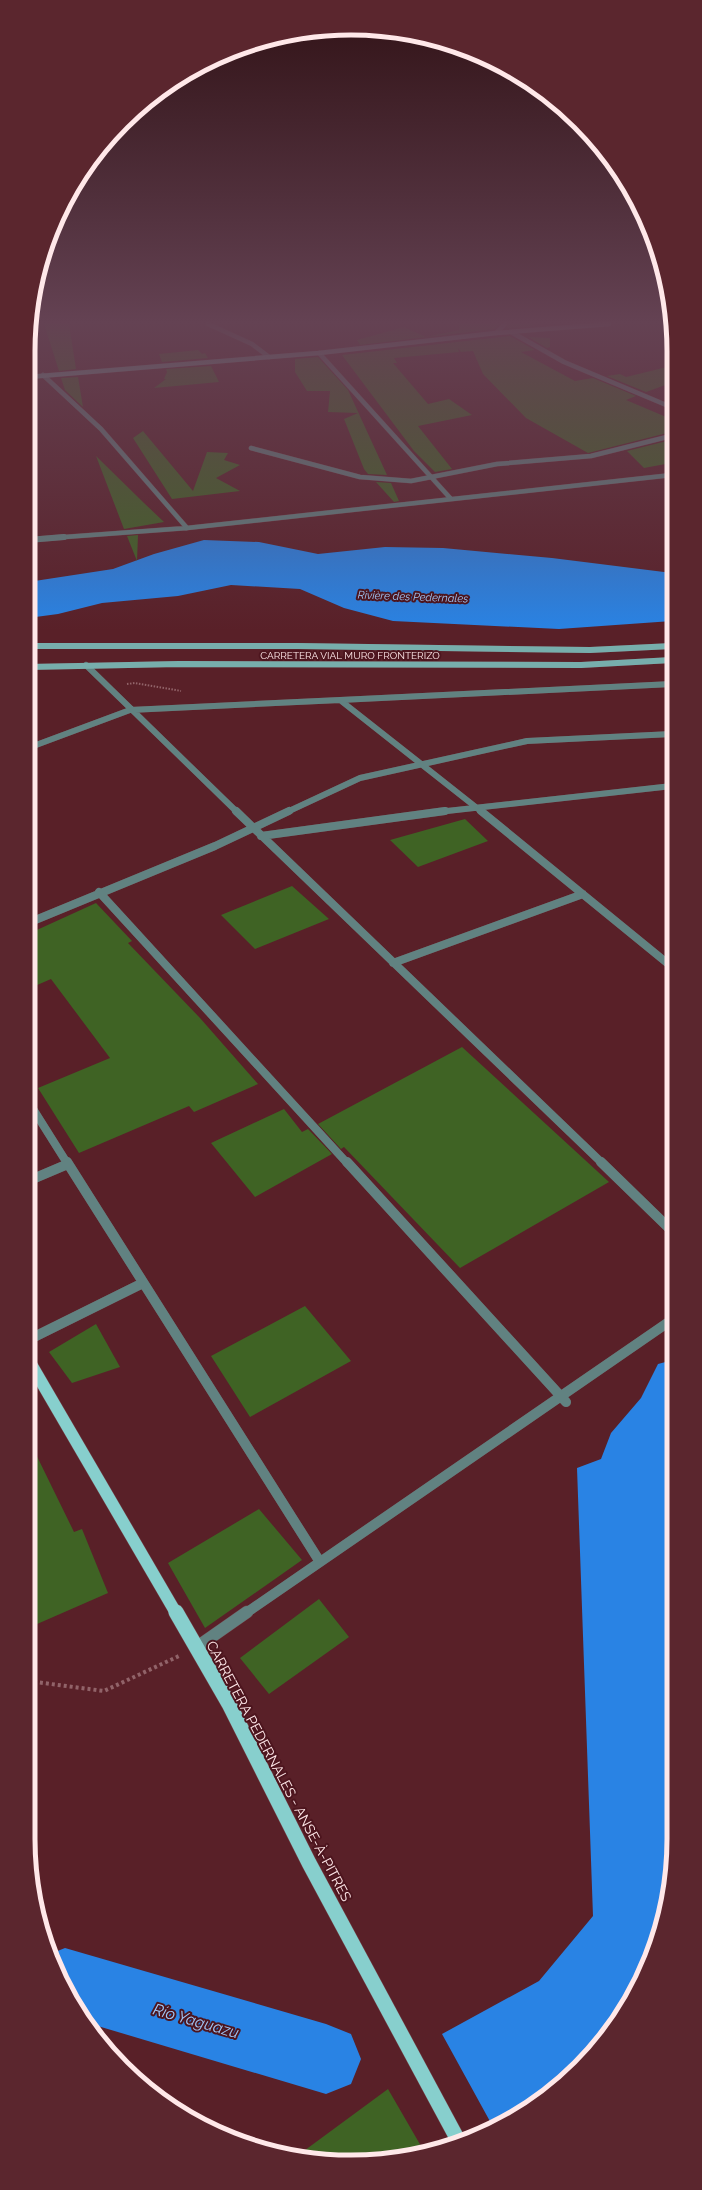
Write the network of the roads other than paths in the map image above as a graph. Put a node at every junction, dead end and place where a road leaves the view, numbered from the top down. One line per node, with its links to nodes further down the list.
1 (99, 426): 8 (street)
2 (385, 426): 6 (street)
3 (667, 437): 6 (street)
4 (251, 448): 6 (street)
5 (667, 476): 7 (street)
6 (432, 478): 7 (street)
7 (451, 499): 8 (street)
8 (186, 528): 9 (street)
9 (35, 539)
10 (35, 646): 11 (street, CARRETERA VIAL MURO FRONTERIZO)
11 (667, 646)
12 (667, 660): 13 (street, CARRETERA VIAL MURO FRONTERIZO)
13 (86, 665): 14 (street, CARRETERA VIAL MURO FRONTERIZO); 17 (street)
14 (35, 667)
15 (667, 684): 16 (street)
16 (340, 700): 17 (street); 20 (street)
17 (130, 710): 19 (street); 23 (street)
18 (667, 734): 20 (street)
19 (35, 745)
20 (422, 766): 22 (street); 23 (street)
21 (667, 787): 22 (street)
22 (476, 807): 24 (street); 26 (street)
23 (254, 827): 24 (street); 25 (street)
24 (261, 836): 29 (street)
25 (99, 892): 27 (street); 38 (street)
26 (583, 894): 28 (street); 29 (street)
27 (35, 920)
28 (667, 962)
29 (392, 963): 33 (street)
30 (35, 1112): 31 (street)
31 (68, 1164): 32 (street); 34 (street)
32 (35, 1178)
33 (667, 1226)
34 (143, 1283): 36 (street); 39 (street)
35 (667, 1323): 39 (street)
36 (35, 1337)
37 (35, 1371): 40 (main road, CARRETERA PEDERNALES - ANSE-À-PITRES)
38 (566, 1402)
39 (320, 1562): 40 (street)
40 (196, 1647): 41 (main road, CARRETERA PEDERNALES - ANSE-À-PITRES)
41 (456, 2137)

